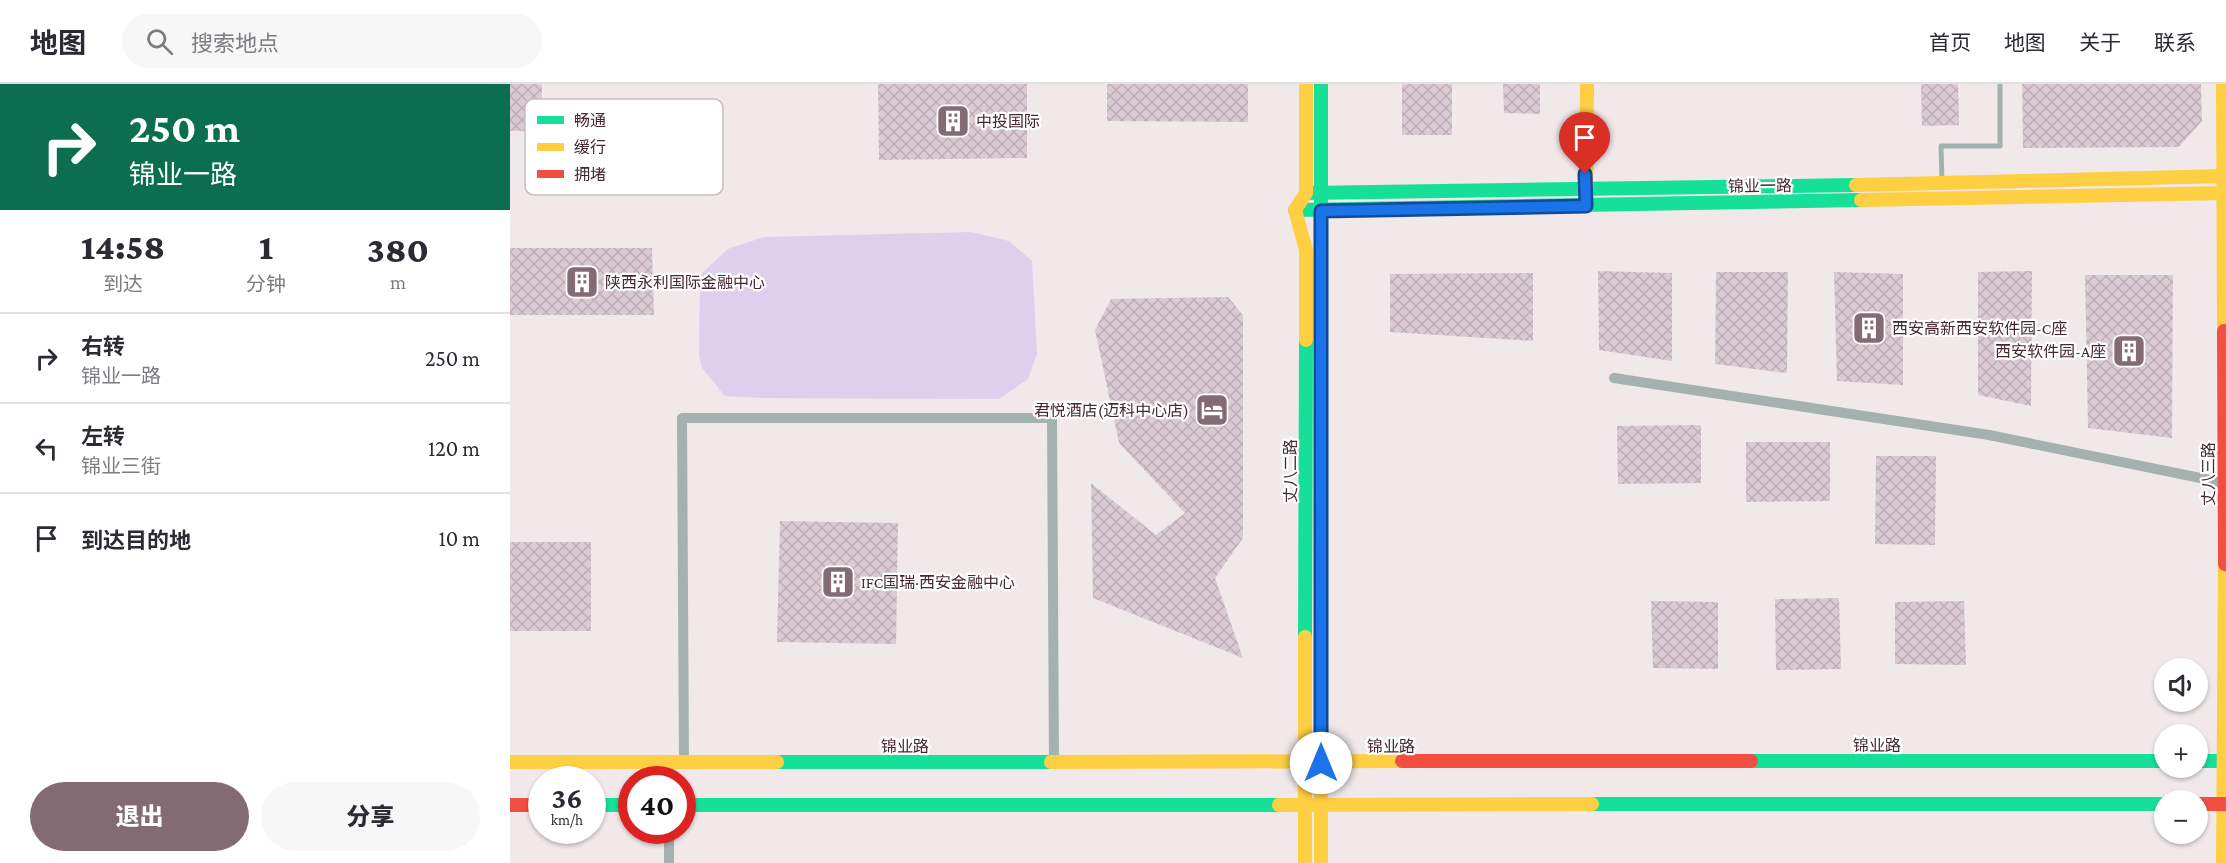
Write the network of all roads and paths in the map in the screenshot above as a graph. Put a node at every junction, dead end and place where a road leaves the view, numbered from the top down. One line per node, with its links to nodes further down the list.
1 (1306, 84): 10 (street)
2 (1321, 84): 9 (street, 丈八二路)
3 (1587, 84): 8 (street)
4 (2000, 84): 7 (lane)
5 (2223, 84): 6 (street, 丈八三路)
6 (2224, 176): 7 (street, 锦业一路); 11 (street, 丈八三路)
7 (1942, 183): 8 (street, 锦业一路)
8 (1585, 190): 9 (street, 锦业一路); 12 (street)
9 (1321, 192): 10 (street, 锦业一路); 14 (street, 丈八二路)
10 (1306, 193): 13 (street)
11 (2224, 193): 12 (street, 锦业一路); 16 (street, 丈八三路)
12 (1586, 206): 14 (street, 锦业一路)
13 (1295, 210): 14 (street, 锦业一路); 23 (street, 丈八二路)
14 (1321, 211): 23 (street, 丈八二路)
15 (1614, 378): 16 (street)
16 (2225, 483): 19 (street, 丈八三路)
17 (2154, 761): 23 (street, 锦业路)
18 (2208, 761): 19 (street)
19 (2225, 761): 26 (street, 丈八三路)
20 (510, 762): 21 (street, 锦业路)
21 (684, 762): 22 (street, 锦业路); 22 (street)
22 (1054, 762): 23 (street, 锦业路)
23 (1314, 763): 30 (street, 丈八二路); 31 (street, 丈八二路)
24 (2154, 804): 31 (street)
25 (2208, 804): 26 (street)
26 (2225, 804): 36 (street, 丈八三路)
27 (510, 805): 28 (street)
28 (528, 805)
29 (696, 805): 30 (street)
30 (1305, 806): 31 (street); 34 (street, 丈八二路)
31 (1321, 806): 35 (street, 丈八二路)
32 (669, 844): 33 (street)
33 (669, 863)
34 (1305, 863)
35 (1321, 863)
36 (2223, 863)

